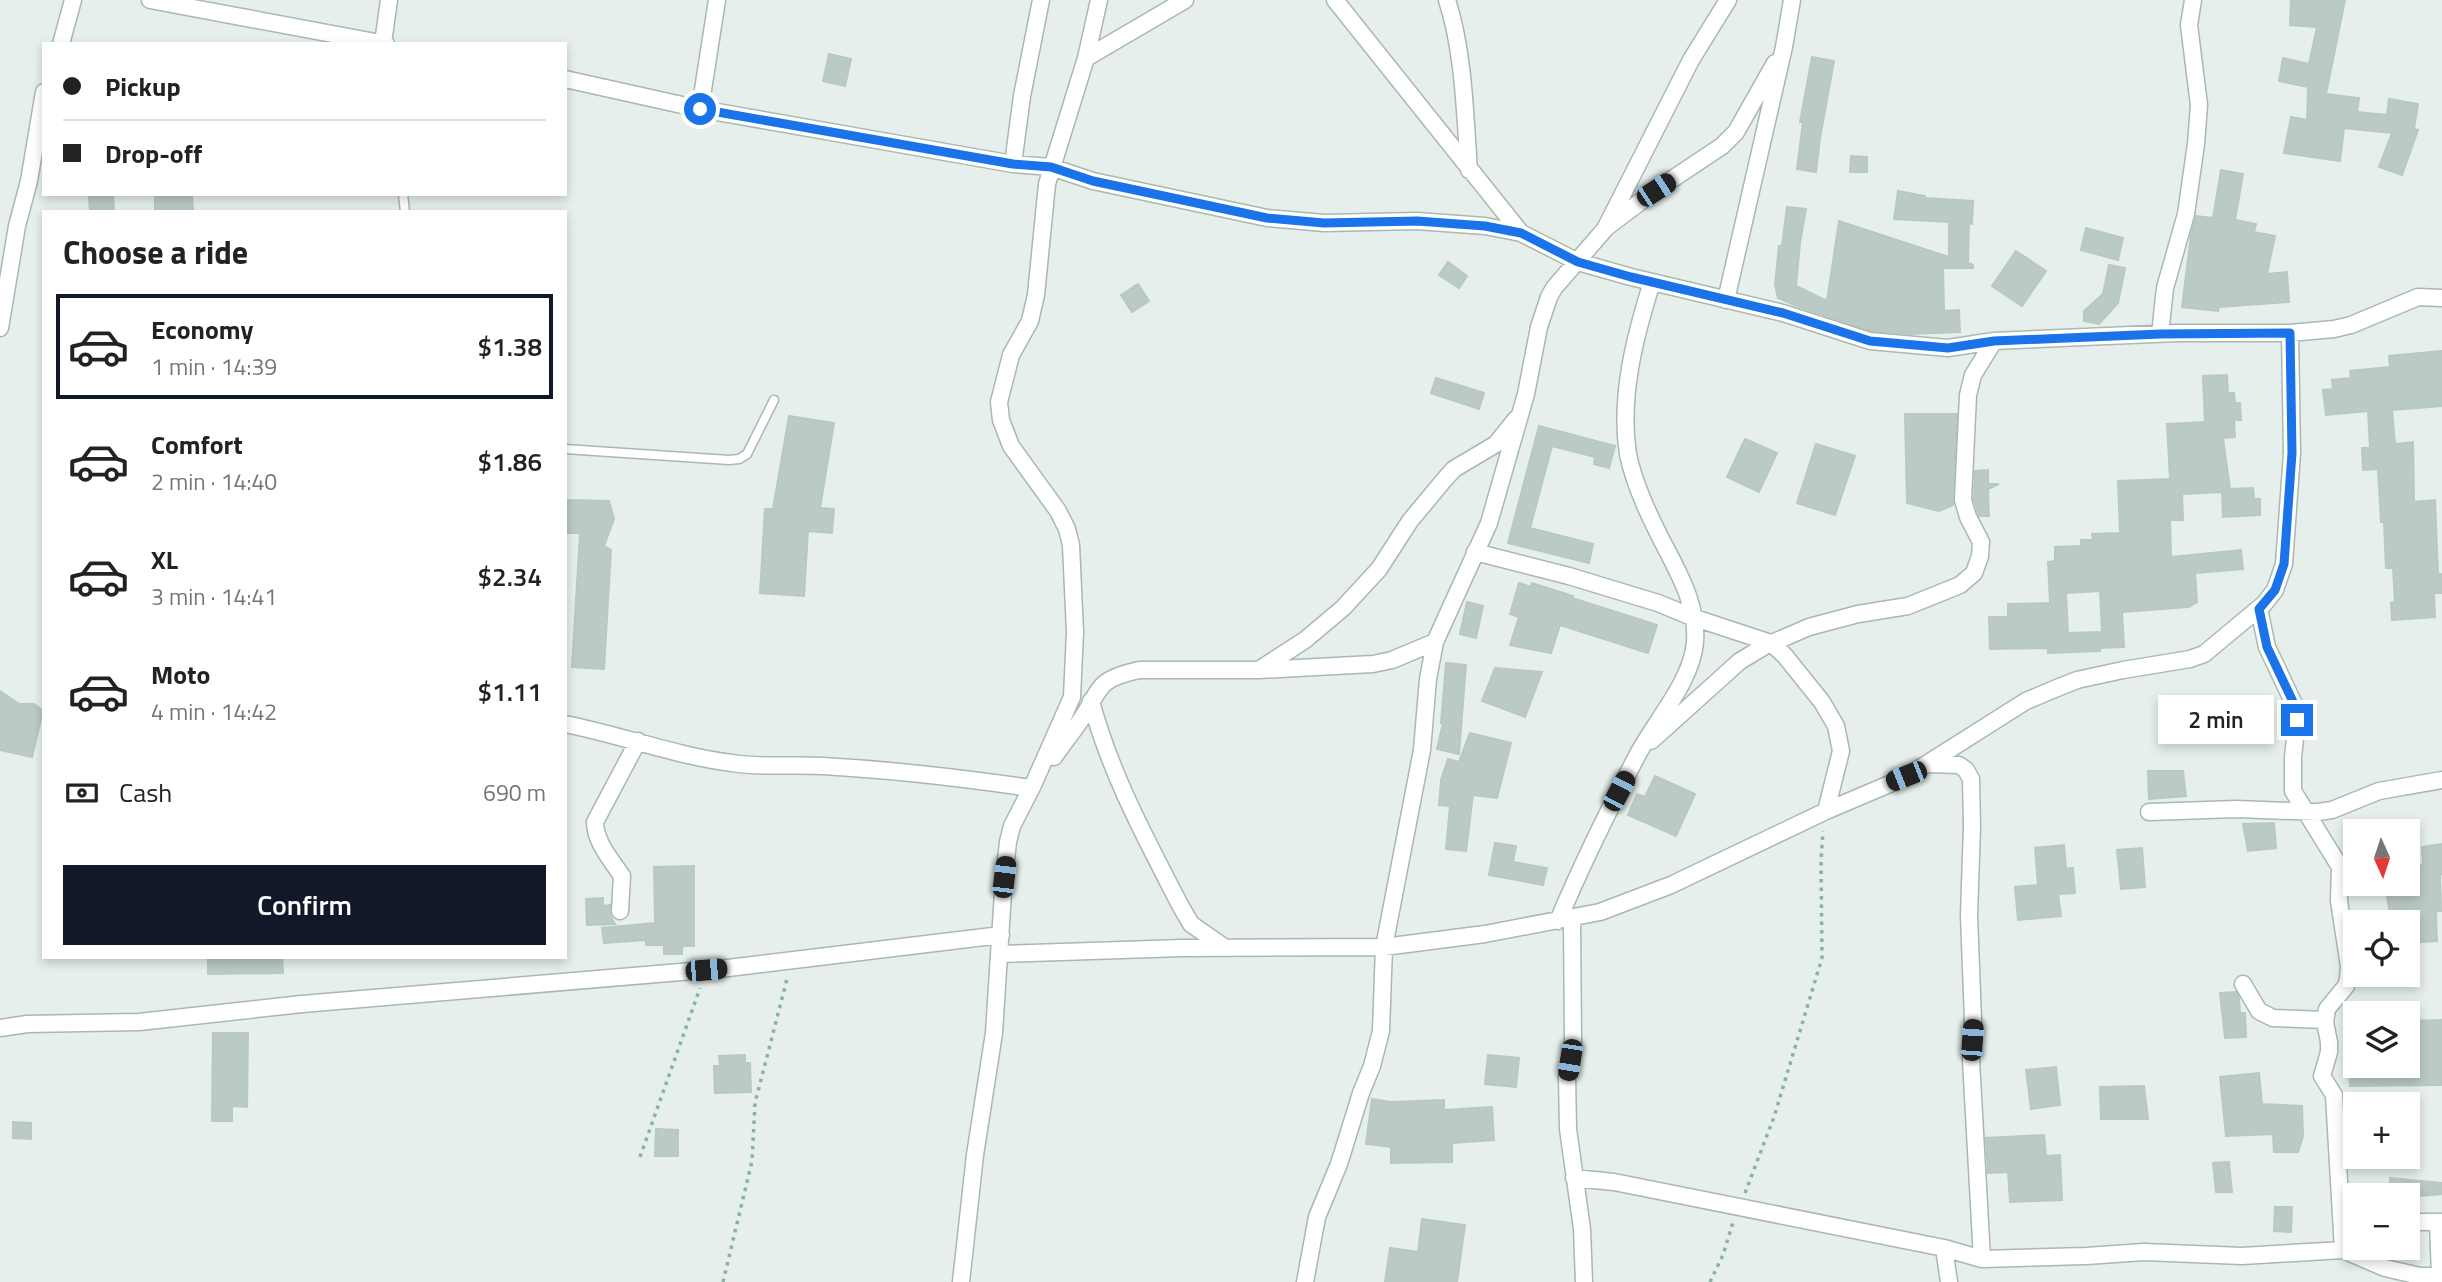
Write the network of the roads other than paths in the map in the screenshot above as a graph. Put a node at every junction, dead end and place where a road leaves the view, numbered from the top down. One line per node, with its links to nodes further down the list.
1 (150, 0): 14 (street)
2 (390, 0): 15 (street)
3 (717, 0): 20 (street)
4 (1041, 0): 21 (street)
5 (1099, 0): 17 (street)
6 (1185, 0): 17 (street)
7 (1335, 0): 23 (street)
8 (1447, 0): 23 (street)
9 (1728, 0): 24 (street)
10 (1793, 0): 16 (street)
11 (2193, 0): 32 (street)
12 (76, 1): 13 (street)
13 (62, 42)
14 (373, 42)
15 (384, 42)
16 (1784, 47): 24 (street); 29 (street)
17 (1086, 58): 22 (street)
18 (567, 79): 20 (street)
19 (42, 104): 30 (street)
20 (700, 109): 21 (street)
21 (1013, 164): 22 (street)
22 (1051, 167): 25 (street); 49 (street)
23 (1469, 170): 25 (street)
24 (1605, 229): 26 (street)
25 (1521, 233): 26 (street)
26 (1578, 262): 27 (street); 35 (street)
27 (1653, 282): 29 (street); 39 (street)
28 (2442, 298): 31 (street)
29 (1727, 300): 33 (street)
30 (0, 328)
31 (2290, 333): 32 (street); 38 (street)
32 (2160, 334): 33 (street)
33 (1994, 341): 41 (street)
34 (774, 400): 36 (lane)
35 (1521, 411): 37 (street); 42 (street)
36 (567, 449)
37 (1475, 552): 39 (street); 40 (street)
38 (2259, 609): 47 (street); 52 (street)
39 (1692, 617): 41 (street); 46 (street)
40 (1435, 642): 42 (street); 57 (street)
41 (1771, 643): 46 (street); 50 (street)
42 (1259, 670): 43 (street)
43 (1091, 701): 49 (street); 56 (street)
44 (567, 724): 45 (street)
45 (638, 741): 49 (street); 53 (street)
46 (1637, 755): 54 (street)
47 (1926, 764): 50 (street); 68 (street)
48 (2442, 780): 52 (street)
49 (1032, 786): 55 (street)
50 (1826, 811): 54 (street)
51 (2149, 812): 52 (street)
52 (2307, 812): 60 (street)
53 (620, 911)
54 (1565, 920): 57 (street); 62 (street)
55 (1001, 935): 58 (street); 61 (street)
56 (1224, 947): 57 (street); 58 (street)
57 (1384, 947): 72 (street)
58 (1000, 954): 71 (street)
59 (2243, 984): 60 (street)
60 (2325, 1020): 63 (street)
61 (0, 1028)
62 (1574, 1178): 66 (street); 73 (street)
63 (2344, 1183)
64 (2420, 1222): 65 (street)
65 (2440, 1222): 70 (street)
66 (1944, 1248): 68 (street); 74 (street)
67 (2343, 1250): 68 (street)
68 (1982, 1259)
69 (2366, 1260): 70 (street)
70 (2441, 1276)
71 (961, 1282)
72 (1305, 1282)
73 (1584, 1282)
74 (1949, 1282)

